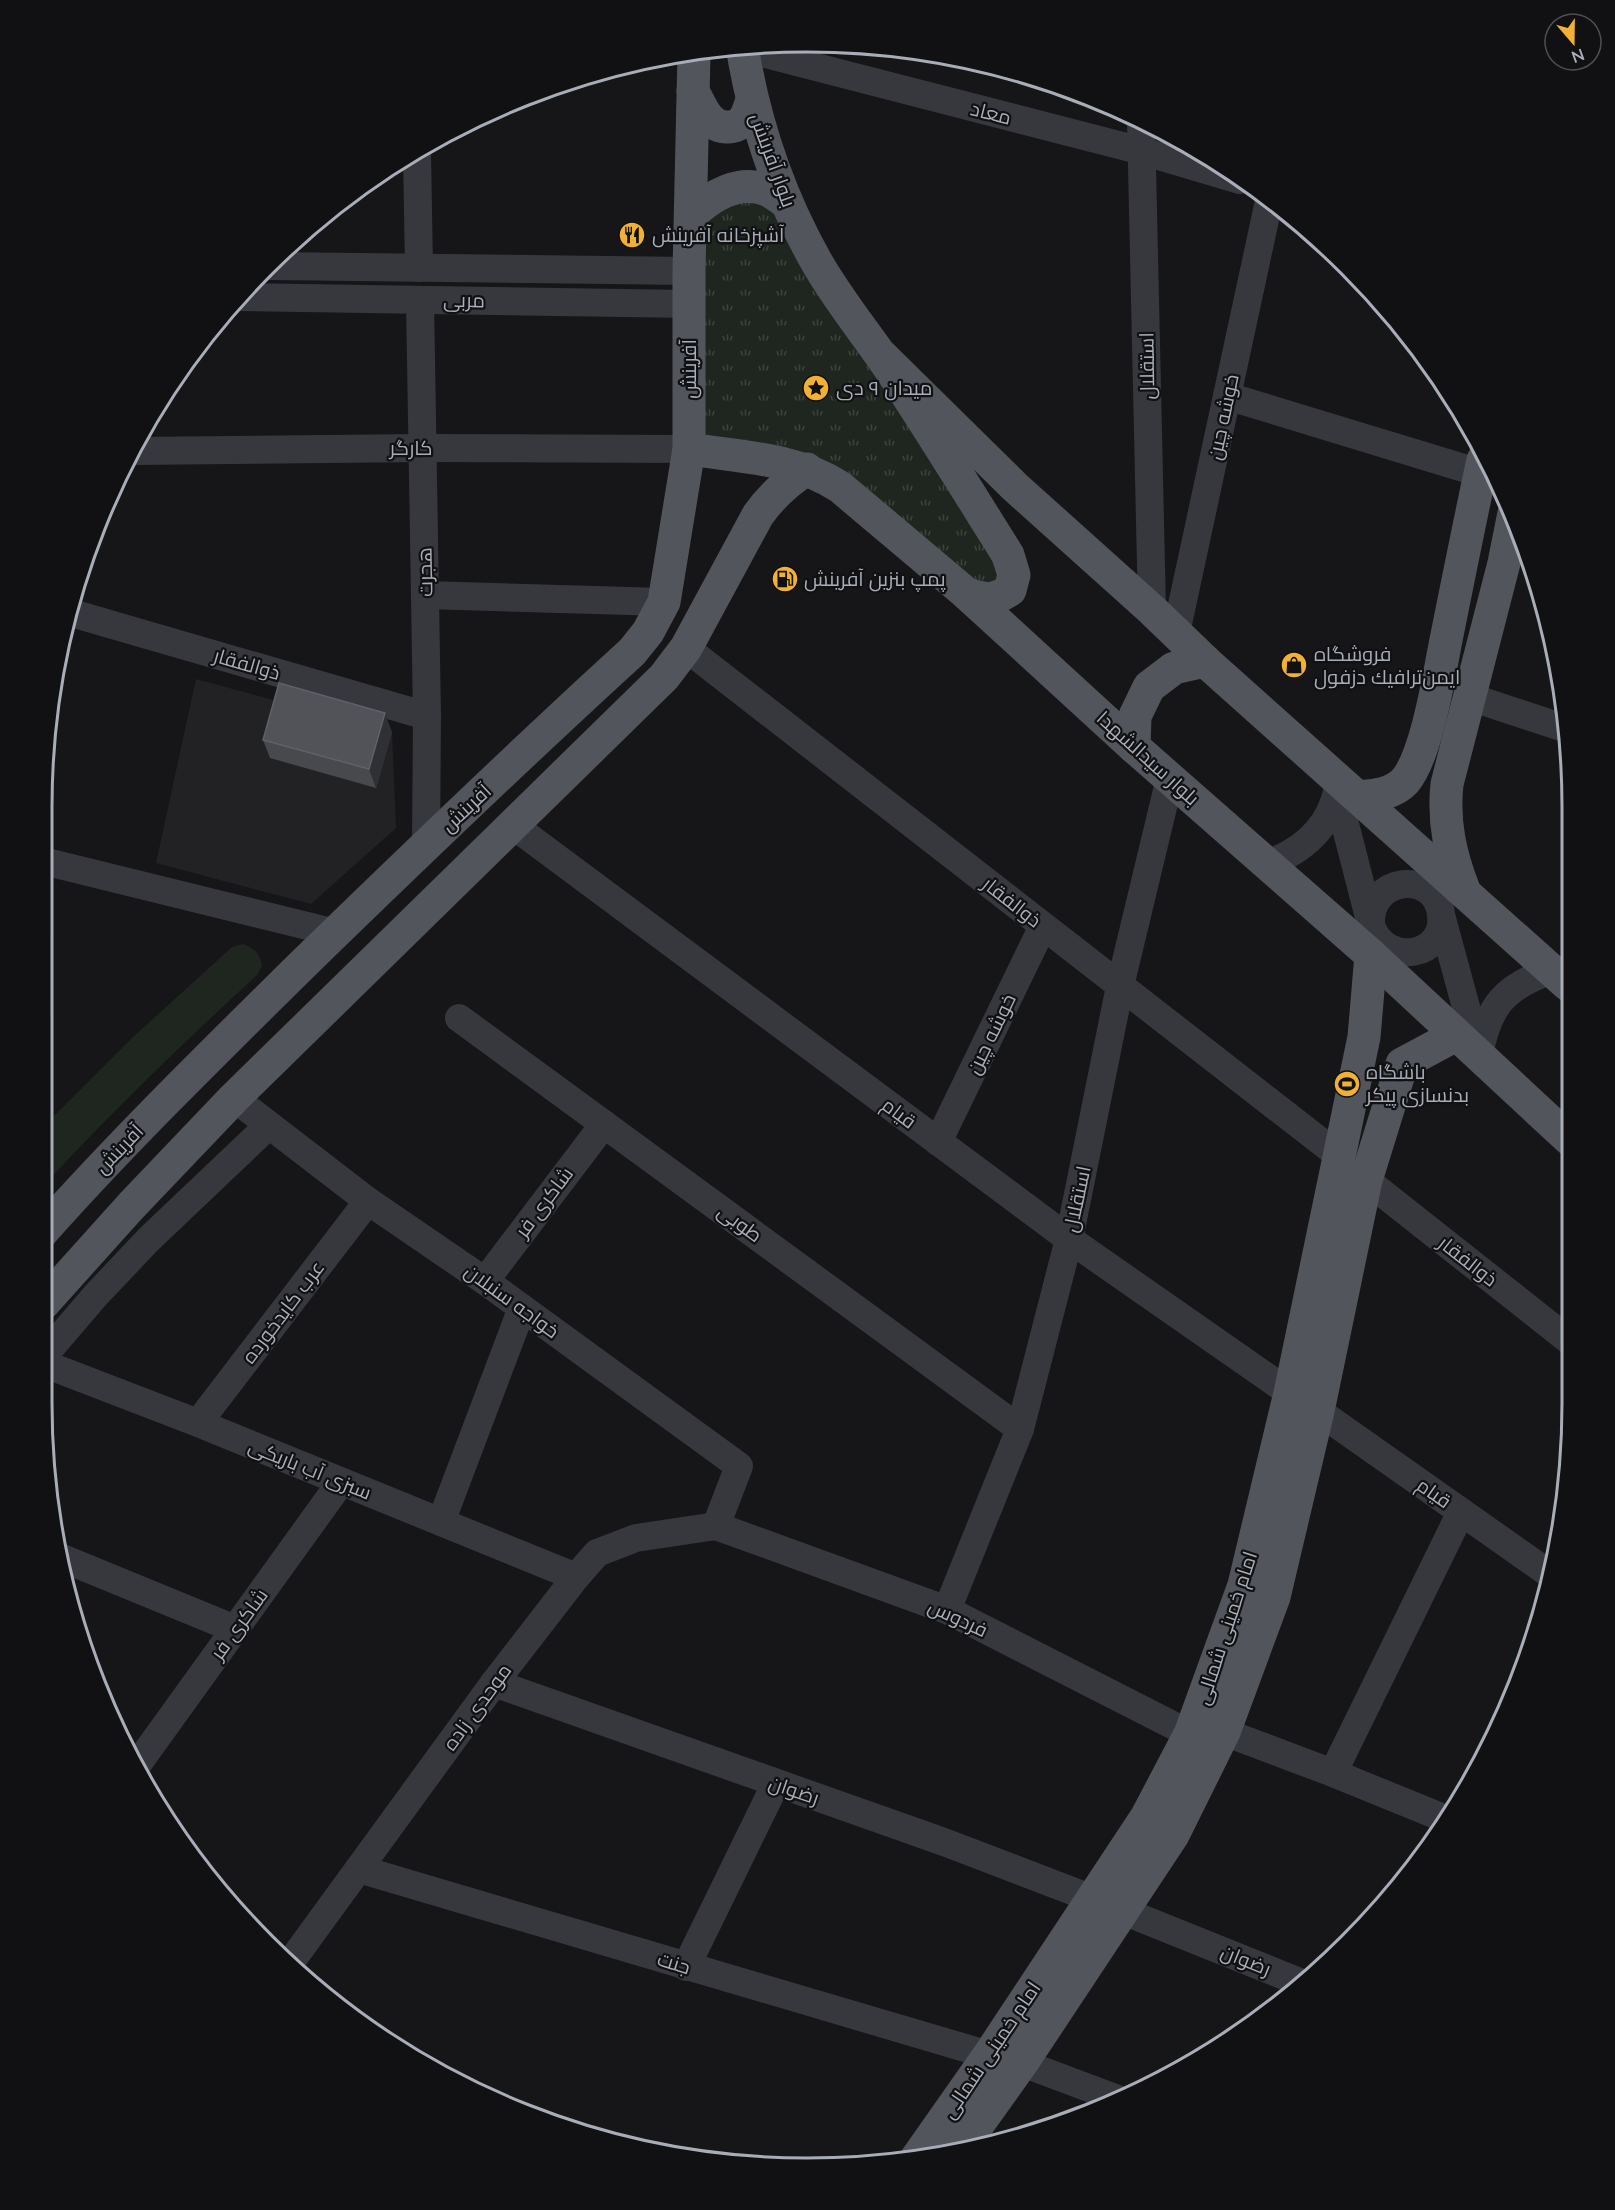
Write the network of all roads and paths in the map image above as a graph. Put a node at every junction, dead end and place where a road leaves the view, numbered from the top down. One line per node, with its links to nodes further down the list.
1 (767, 54): 7 (street, معاد)
2 (744, 55): 5 (main road, بلوار آفرینش)
3 (694, 61): 4 (main road)
4 (693, 91): 5 (main road); 12 (main road)
5 (752, 101): 10 (main road, بلوار آفرینش)
6 (1141, 130): 7 (street, استقلال)
7 (1142, 152): 9 (street, معاد); 30 (street, استقلال)
8 (417, 162): 14 (street)
9 (1216, 173)
10 (787, 203): 12 (main road); 18 (main road, بلوار آفرینش)
11 (1267, 209): 19 (street, خوشه چین)
12 (691, 214): 15 (main road)
13 (282, 266): 14 (street, مربی)
14 (419, 268): 15 (street, مربی)
15 (689, 289): 17 (street, مربی); 21 (main road, آفرینش)
16 (254, 295): 17 (street, مربی)
17 (420, 300): 20 (street, هجرت)
18 (882, 356): 27 (main road); 30 (main road)
19 (1227, 396): 23 (street); 32 (street, خوشه چین)
20 (422, 448): 21 (street, کارگر); 22 (street, کارگر); 28 (street, هجرت)
21 (689, 449): 25 (main road, بلوار سیدالشهدا); 29 (main road, آفرینش)
22 (143, 451)
23 (1480, 466)
24 (1482, 468): 41 (main road)
25 (807, 469): 27 (main road, بلوار سیدالشهدا); 33 (main road)
26 (1510, 533): 36 (main road)
27 (967, 594): 40 (main road, بلوار سیدالشهدا)
28 (425, 595): 29 (street); 37 (street, هجرت)
29 (664, 602): 35 (main road, آفرینش)
30 (1152, 610): 32 (main road)
31 (77, 615): 37 (street, ذوالفقار)
32 (1176, 633): 34 (main road)
33 (686, 648): 38 (main road); 50 (street, ذوالفقار)
34 (1205, 661): 40 (main road); 43 (main road)
35 (594, 687): 38 (main road); 46 (main road, آفرینش)
36 (1470, 697): 39 (street); 44 (main road)
37 (427, 716): 46 (street, هجرت)
38 (624, 716): 45 (main road)
39 (1558, 726)
40 (1134, 747): 42 (main road, بلوار سیدالشهدا)
41 (1415, 766): 43 (main road); 44 (main road)
42 (1170, 778): 48 (main road, بلوار سیدالشهدا); 54 (street, استقلال)
43 (1345, 789): 48 (street); 49 (main road); 52 (street)
44 (1446, 792): 49 (main road)
45 (514, 826): 59 (main road); 63 (street, قیام)
46 (426, 845): 51 (main road, آفرینش)
47 (52, 863): 51 (street)
48 (1267, 864): 52 (main road, بلوار سیدالشهدا)
49 (1453, 905): 52 (street); 52 (street); 53 (main road); 57 (street)
50 (1043, 926): 54 (street, ذوالفقار); 63 (street, خوشه چین)
51 (336, 933): 67 (main road, آفرینش)
52 (1371, 940): 56 (main road, امام خمینی شمالی); 57 (main road, بلوار سیدالشهدا)
53 (1560, 978): 57 (street)
54 (1120, 986): 64 (street, ذوالفقار); 68 (street, استقلال)
55 (459, 1018): 60 (street, طوبی)
56 (1364, 1037): 58 (main road); 64 (main road, امام خمینی شمالی)
57 (1467, 1045): 58 (main road); 62 (main road, بلوار سیدالشهدا)
58 (1402, 1064): 65 (main road, امام خمینی شمالی)
59 (234, 1098): 61 (street, خواجه سنبلان); 70 (main road)
60 (604, 1124): 69 (street, شاکری فر); 78 (street, طوبی)
61 (268, 1126): 66 (street, خواجه سنبلان); 73 (street)
62 (1562, 1133)
63 (938, 1142): 68 (street, قیام)
64 (1338, 1155): 75 (main road, امام خمینی شمالی)
65 (1366, 1180): 72 (street, ذوالفقار); 76 (main road, امام خمینی شمالی)
66 (368, 1201): 69 (street, خواجه سنبلان); 77 (street, عرب کایدخورده)
67 (52, 1221)
68 (1069, 1239): 75 (street, قیام); 78 (street, استقلال)
69 (485, 1281): 71 (street, خواجه سنبلان)
70 (52, 1294)
71 (522, 1308): 81 (street); 82 (street, خواجه سنبلان)
72 (1562, 1335)
73 (52, 1346)
74 (52, 1367): 77 (street, سبزی آب باریکی)
75 (1290, 1393): 90 (main road, امام خمینی شمالی)
76 (1318, 1411): 80 (street, قیام); 89 (main road, امام خمینی شمالی)
77 (198, 1423): 79 (street, سبزی آب باریکی)
78 (1020, 1429): 86 (street, استقلال)
79 (341, 1482): 81 (street, سبزی آب باریکی); 87 (street, شاکری فر)
80 (1461, 1512): 84 (street, قیام); 92 (street)
81 (441, 1522): 85 (street, سبزی آب باریکی)
82 (716, 1526): 85 (street, موحدی زاده); 86 (street, فردوس)
83 (70, 1561): 87 (street)
84 (1543, 1570)
85 (576, 1577): 88 (street, موحدی زاده)
86 (947, 1610): 90 (street, فردوس)
87 (236, 1629): 91 (street, شاکری فر)
88 (494, 1683): 93 (street, رضوان); 95 (street, موحدی زاده)
89 (1224, 1732): 92 (street); 97 (main road, امام خمینی شمالی)
90 (1190, 1734): 96 (main road, امام خمینی شمالی)
91 (142, 1758)
92 (1333, 1773): 94 (street)
93 (776, 1783): 96 (street, رضوان); 99 (street)
94 (1439, 1816)
95 (359, 1869): 98 (street, موحدی زاده); 99 (street, جنت)
96 (1093, 1899): 101 (main road, امام خمینی شمالی)
97 (1123, 1911): 100 (street, رضوان); 102 (main road, امام خمینی شمالی)
98 (295, 1956)
99 (686, 1967): 101 (street, جنت)
100 (1293, 1980)
101 (989, 2055): 105 (main road, امام خمینی شمالی)
102 (1022, 2063): 103 (street); 104 (main road, امام خمینی شمالی)
103 (1106, 2095)
104 (967, 2140)
105 (924, 2148)

